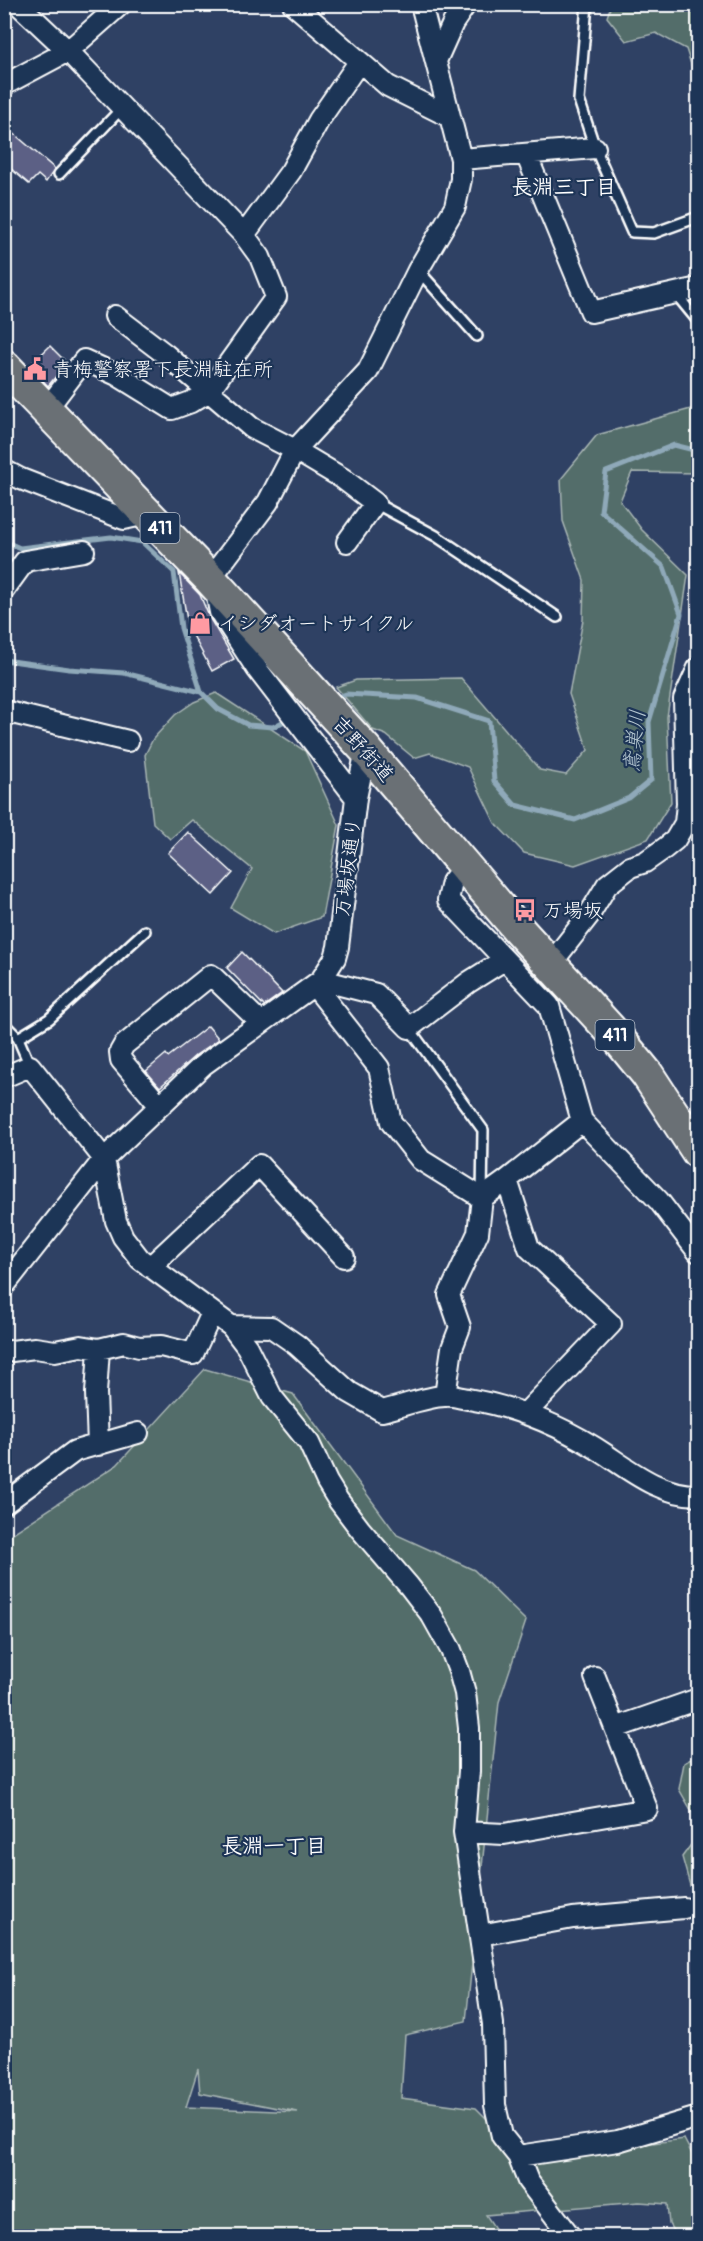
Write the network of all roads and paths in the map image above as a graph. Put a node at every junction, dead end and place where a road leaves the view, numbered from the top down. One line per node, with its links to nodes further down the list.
1 (18, 4): 7 (street)
2 (121, 4): 7 (street)
3 (293, 4): 9 (street)
4 (421, 4): 8 (street)
5 (466, 4): 8 (street)
6 (587, 4): 13 (lane)
7 (68, 51): 10 (street); 11 (street)
8 (436, 61): 12 (street)
9 (358, 62): 12 (street); 18 (street)
10 (4, 85)
11 (122, 108): 16 (lane); 18 (street)
12 (450, 117): 15 (street)
13 (595, 148): 14 (street); 17 (lane)
14 (526, 154): 15 (street); 21 (street)
15 (461, 159): 19 (street)
16 (59, 174)
17 (699, 217)
18 (244, 235): 26 (street)
19 (418, 270): 24 (lane); 28 (street)
20 (699, 288): 21 (street)
21 (675, 293): 23 (lane)
22 (115, 315): 26 (street)
23 (699, 321)
24 (477, 336)
25 (4, 366): 27 (highway, 吉野街道 / 411)
26 (208, 392): 27 (street); 28 (street)
27 (46, 410): 31 (highway, 吉野街道 / 411)
28 (295, 450): 30 (street); 34 (street)
29 (4, 470): 31 (street)
30 (375, 503): 32 (street); 36 (lane)
31 (146, 514): 34 (highway, 吉野街道 / 411)
32 (347, 542)
33 (84, 551): 35 (street)
34 (213, 583): 38 (highway, 吉野街道 / 411)
35 (4, 590)
36 (557, 617)
37 (699, 668): 46 (street)
38 (308, 702): 41 (highway, 吉野街道 / 411); 42 (street)
39 (4, 711): 40 (street)
40 (128, 741)
41 (366, 750): 42 (street, 万場坂通り); 43 (highway, 吉野街道 / 411)
42 (356, 798): 47 (street, 万場坂通り)
43 (464, 866): 45 (street); 46 (highway, 吉野街道 / 411)
44 (145, 932): 51 (lane)
45 (504, 960): 50 (street); 55 (street)
46 (550, 965): 56 (highway, 吉野街道 / 411)
47 (317, 982): 48 (street); 50 (street); 59 (street)
48 (260, 1022): 54 (street); 54 (street)
49 (4, 1024): 51 (lane)
50 (409, 1028): 59 (lane)
51 (18, 1038): 52 (lane)
52 (30, 1066): 53 (street); 57 (street)
53 (4, 1077)
54 (160, 1106): 57 (street)
55 (582, 1121): 58 (street); 60 (street)
56 (699, 1152)
57 (104, 1159): 62 (street); 63 (street)
58 (507, 1180): 59 (street); 69 (street)
59 (482, 1198): 68 (street)
60 (699, 1252)
61 (344, 1257): 62 (street)
62 (150, 1267): 64 (street)
63 (4, 1286)
64 (212, 1313): 65 (street); 66 (street)
65 (231, 1326): 68 (street); 77 (street)
66 (99, 1349): 67 (street); 71 (street)
67 (4, 1352)
68 (445, 1396): 69 (street)
69 (525, 1414): 72 (street)
70 (138, 1433): 71 (street)
71 (98, 1445): 73 (street)
72 (699, 1495)
73 (5, 1503)
74 (595, 1677): 76 (street)
75 (699, 1699): 76 (street)
76 (615, 1728): 77 (street)
77 (464, 1832): 79 (street)
78 (684, 1908): 79 (street)
79 (480, 1935): 81 (street)
80 (699, 2117): 81 (street)
81 (518, 2156): 82 (street)
82 (570, 2236)

